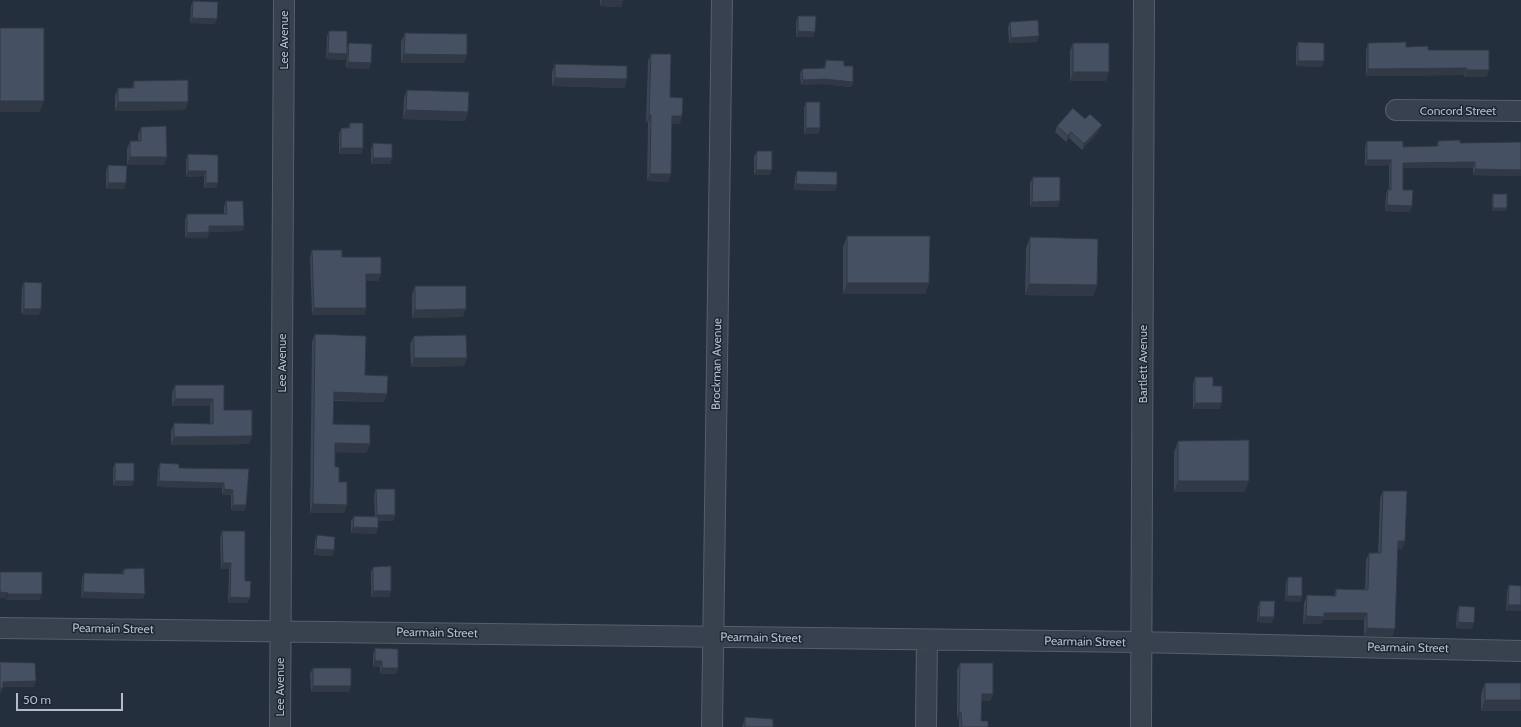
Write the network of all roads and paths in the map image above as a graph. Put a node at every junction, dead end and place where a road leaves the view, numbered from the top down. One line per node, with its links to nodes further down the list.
1 (284, 0): 7 (street, Lee Avenue)
2 (722, 0): 8 (street, Brockman Avenue)
3 (1144, 0): 10 (street, Bartlett Avenue)
4 (1396, 110): 5 (street, Concord Street)
5 (1521, 111)
6 (0, 628): 7 (street, Pearmain Street)
7 (280, 631): 8 (street, Pearmain Street); 12 (street, Lee Avenue)
8 (714, 637): 9 (street, Pearmain Street); 13 (street, Brockman Avenue)
9 (927, 640): 10 (street, Pearmain Street); 14 (street)
10 (1142, 642): 11 (street, Pearmain Street); 15 (street, Bartlett Avenue)
11 (1521, 651)
12 (280, 727)
13 (712, 727)
14 (926, 727)
15 (1141, 727)

